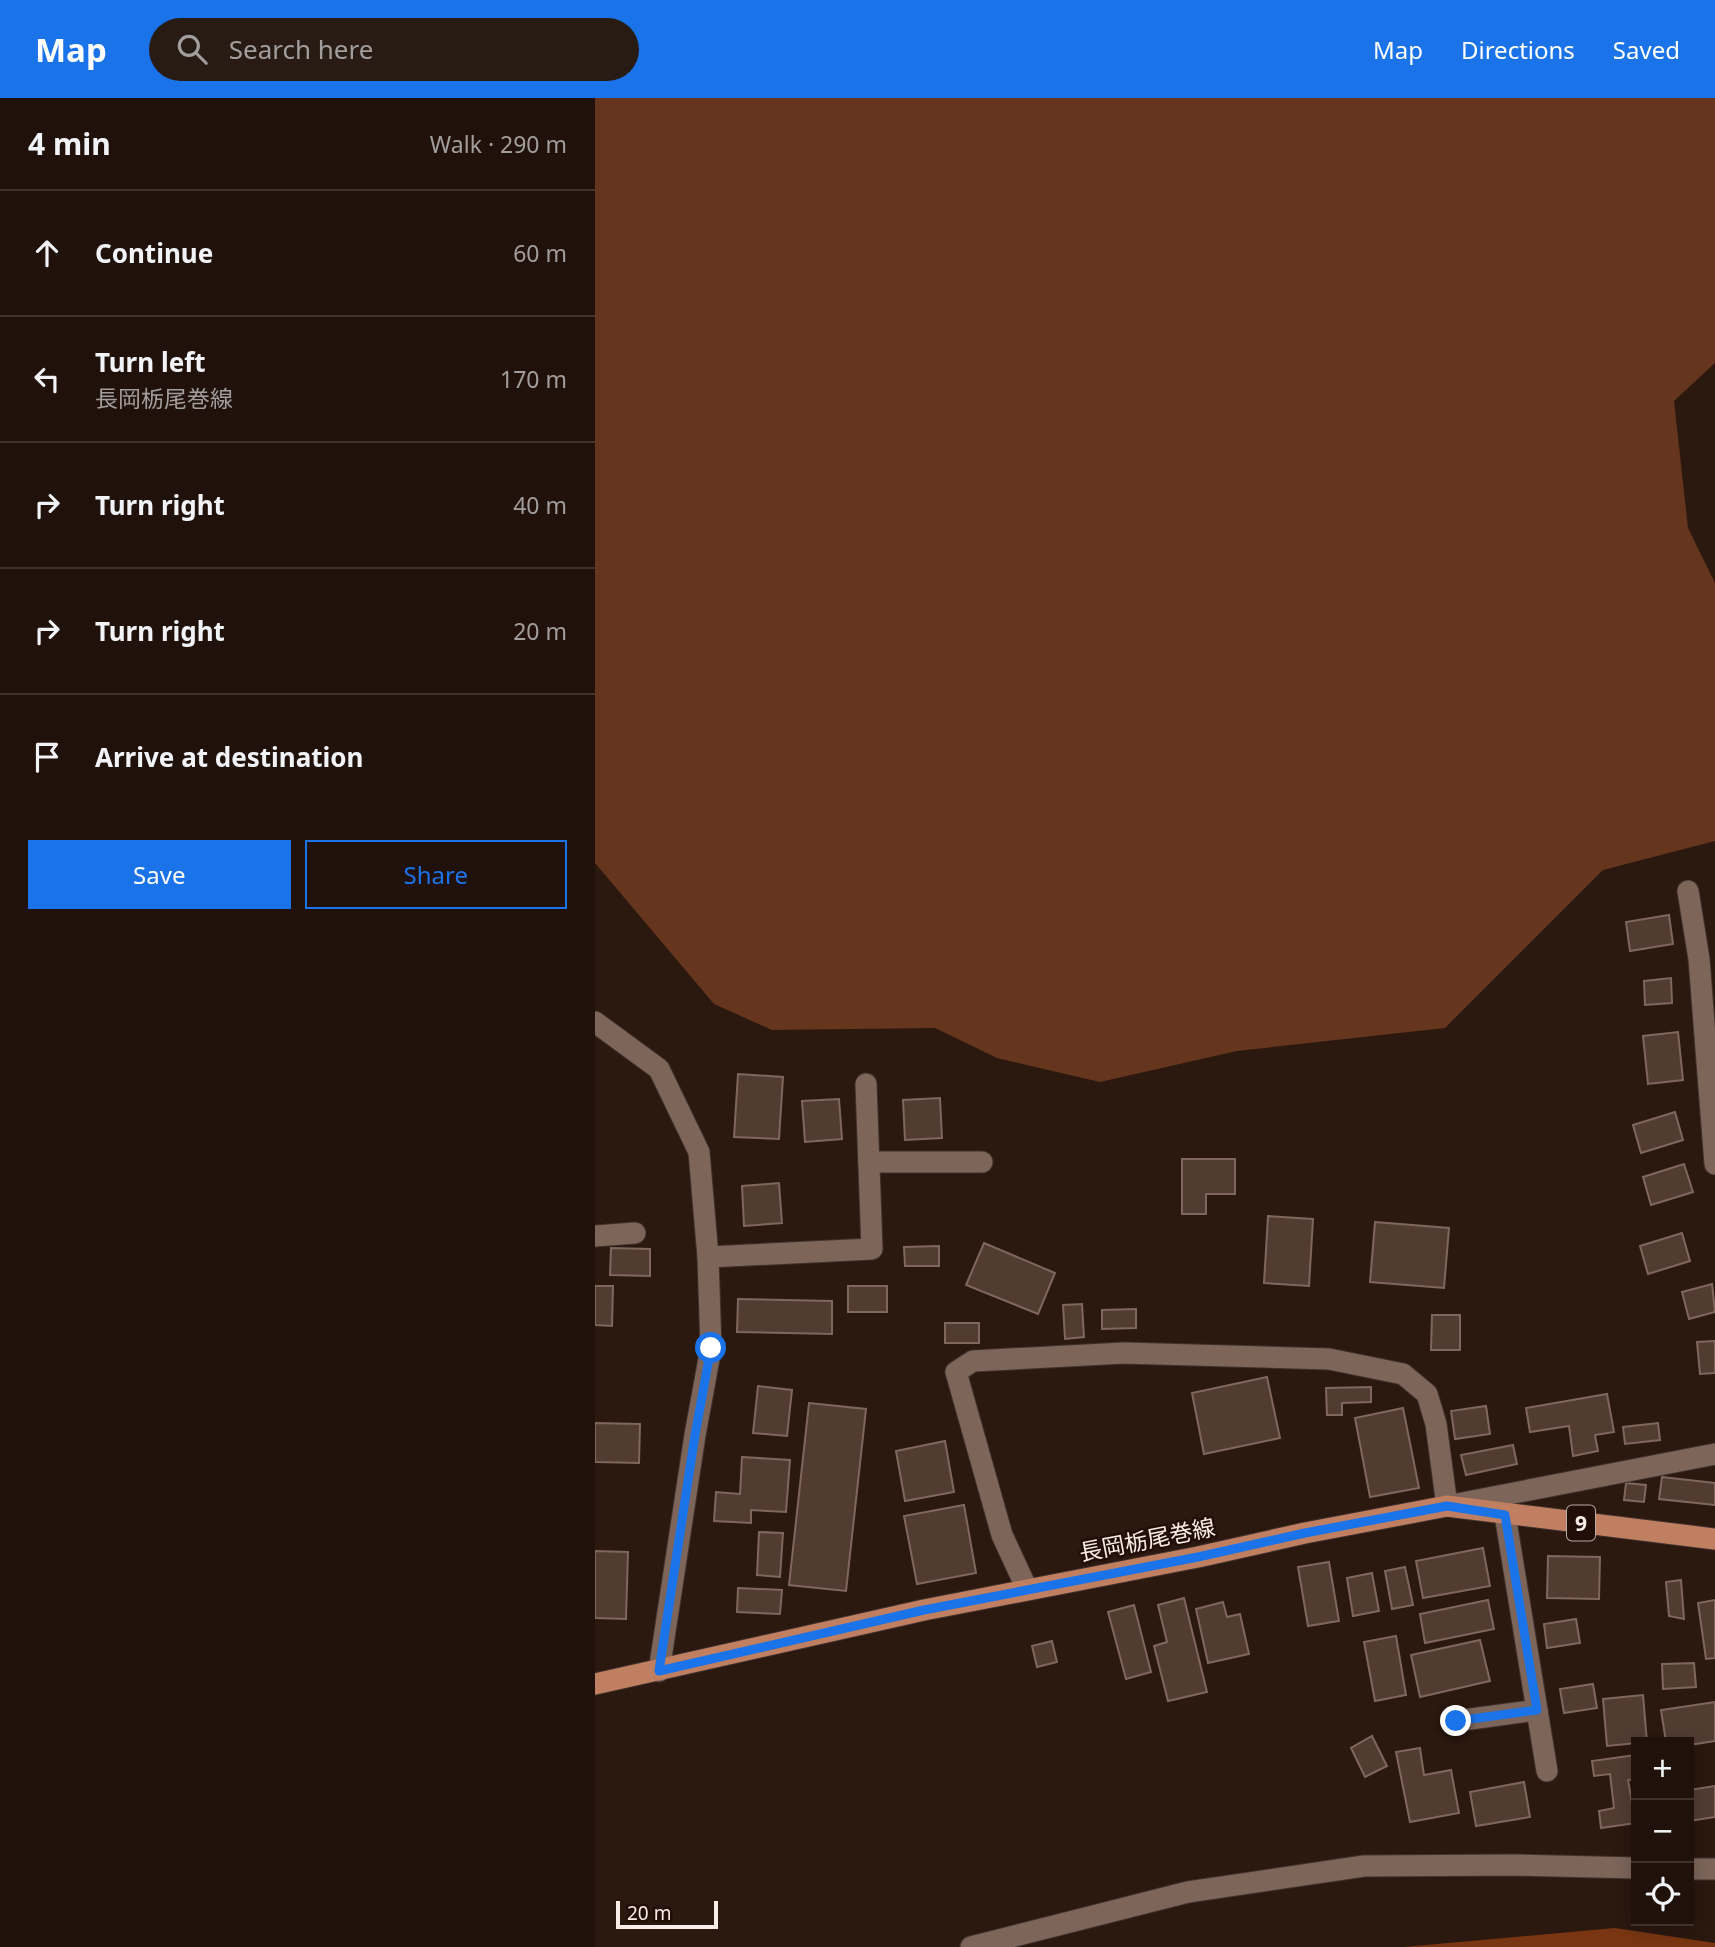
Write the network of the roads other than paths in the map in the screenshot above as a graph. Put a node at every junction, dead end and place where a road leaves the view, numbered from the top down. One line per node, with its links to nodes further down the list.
1 (1688, 891): 2 (street)
2 (1707, 958): 5 (street)
3 (595, 1022): 11 (street)
4 (866, 1084): 6 (street)
5 (1712, 1106): 8 (street)
6 (869, 1162): 7 (street); 11 (street)
7 (982, 1162)
8 (1715, 1164)
9 (635, 1233): 10 (street)
10 (595, 1236)
11 (708, 1257): 17 (street)
12 (1715, 1454): 13 (street)
13 (1447, 1506): 14 (main road, 長岡栃尾巻線 / 9); 16 (main road, 長岡栃尾巻線 / 9); 16 (street)
14 (1505, 1515): 15 (main road, 長岡栃尾巻線 / 9); 19 (street)
15 (1715, 1539)
16 (1027, 1589): 17 (main road, 長岡栃尾巻線 / 9)
17 (659, 1671): 18 (main road, 長岡栃尾巻線 / 9)
18 (595, 1684)
19 (1537, 1710): 20 (street); 21 (street)
20 (1456, 1721)
21 (1546, 1771)
22 (1631, 1868): 25 (street)
23 (1694, 1869): 24 (street)
24 (1715, 1869)
25 (971, 1947)

